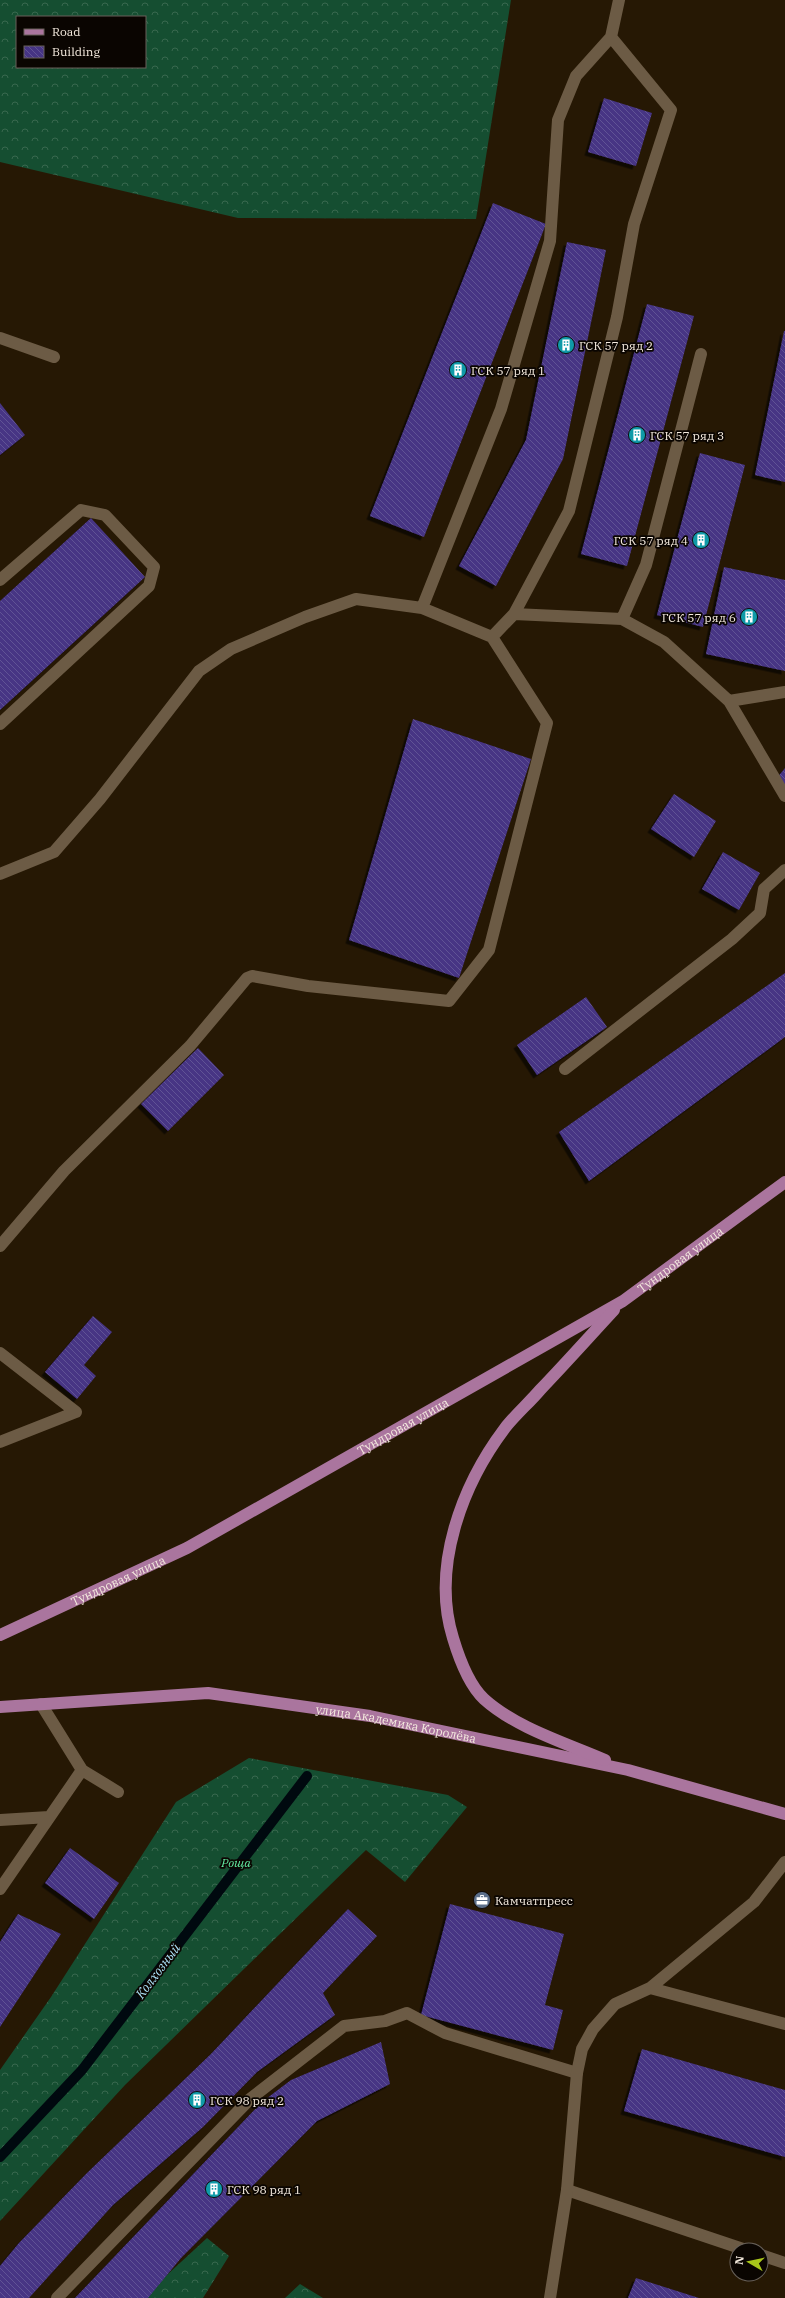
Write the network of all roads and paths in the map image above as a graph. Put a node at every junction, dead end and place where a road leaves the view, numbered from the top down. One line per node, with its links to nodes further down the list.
1 (619, 0): 2 (street)
2 (611, 37): 7 (street); 8 (street)
3 (0, 338): 5 (street)
4 (701, 354): 9 (street)
5 (54, 357)
6 (0, 580): 13 (street)
7 (422, 608): 10 (street); 16 (street)
8 (514, 614): 9 (street); 10 (street)
9 (622, 619): 12 (street)
10 (492, 637): 19 (street)
11 (785, 692): 12 (street)
12 (729, 701): 14 (street)
13 (0, 724)
14 (785, 796)
15 (785, 870): 17 (street)
16 (0, 874)
17 (564, 1069)
18 (785, 1182): 20 (main road, Тундровая улица)
19 (0, 1246)
20 (623, 1301): 23 (main road, Тундровая улица); 27 (main road)
21 (0, 1353): 22 (street)
22 (0, 1442)
23 (0, 1635)
24 (40, 1704): 25 (main road, улица Академика Королёва); 26 (street); 27 (main road, улица Академика Королёва)
25 (0, 1707)
26 (82, 1770): 28 (street); 30 (street)
27 (628, 1770): 29 (main road, улица Академика Королёва)
28 (118, 1792)
29 (785, 1814)
30 (49, 1817): 31 (street); 33 (street)
31 (0, 1820)
32 (785, 1862): 34 (street)
33 (0, 1889)
34 (650, 1988): 35 (street); 36 (street)
35 (785, 2024)
36 (577, 2072): 37 (street); 41 (street)
37 (567, 2190): 38 (street); 42 (street)
38 (729, 2244)
39 (769, 2258): 40 (street)
40 (785, 2263)
41 (57, 2298)
42 (550, 2298)

